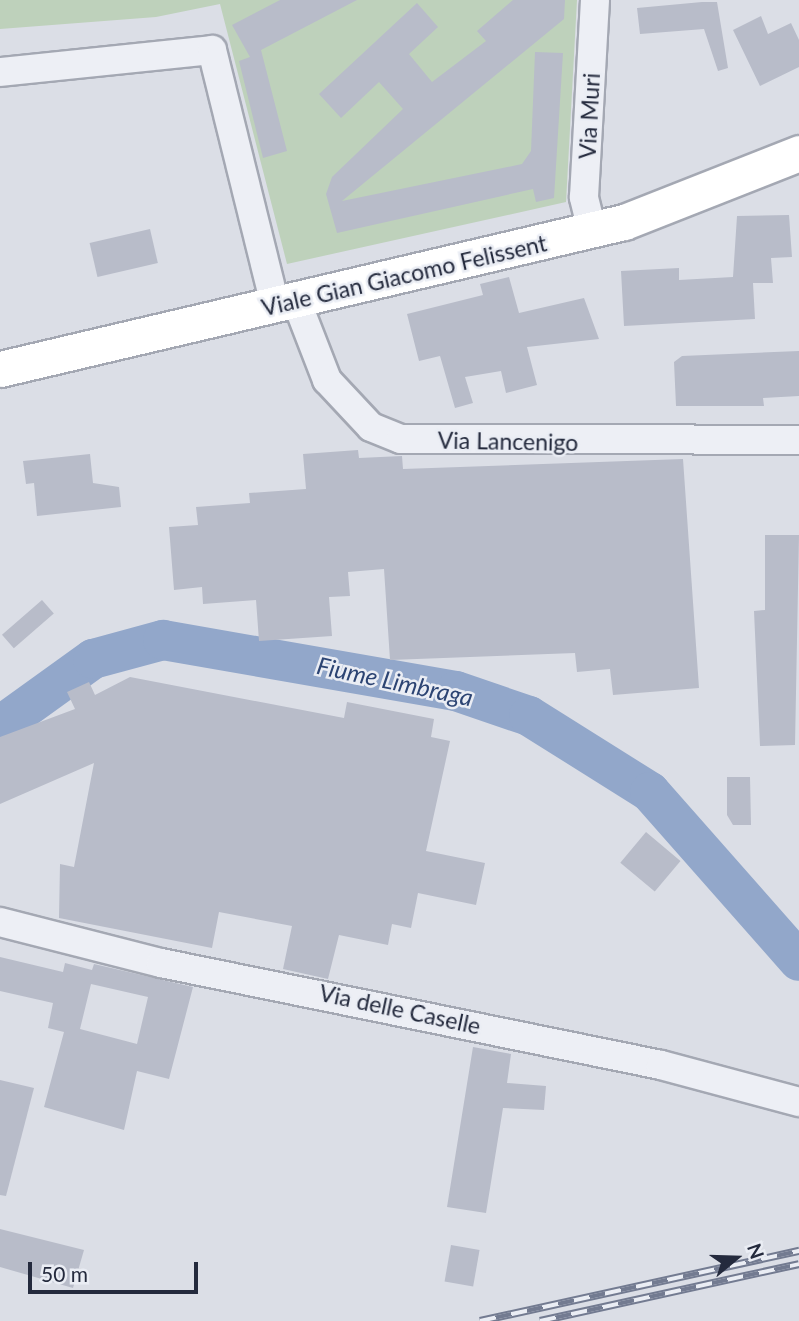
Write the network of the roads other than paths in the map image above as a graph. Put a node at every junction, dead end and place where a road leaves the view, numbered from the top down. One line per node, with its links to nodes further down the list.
1 (596, 0): 4 (street, Via Muri)
2 (0, 72): 5 (street, Via Lancenigo)
3 (799, 153): 4 (main road, Viale Gian Giacomo Felissent)
4 (592, 230): 5 (main road, Viale Gian Giacomo Felissent)
5 (286, 303): 6 (main road, Viale Gian Giacomo Felissent); 7 (street, Via Lancenigo)
6 (0, 369)
7 (799, 440)
8 (0, 922): 9 (street, Via delle Caselle)
9 (799, 1101)

